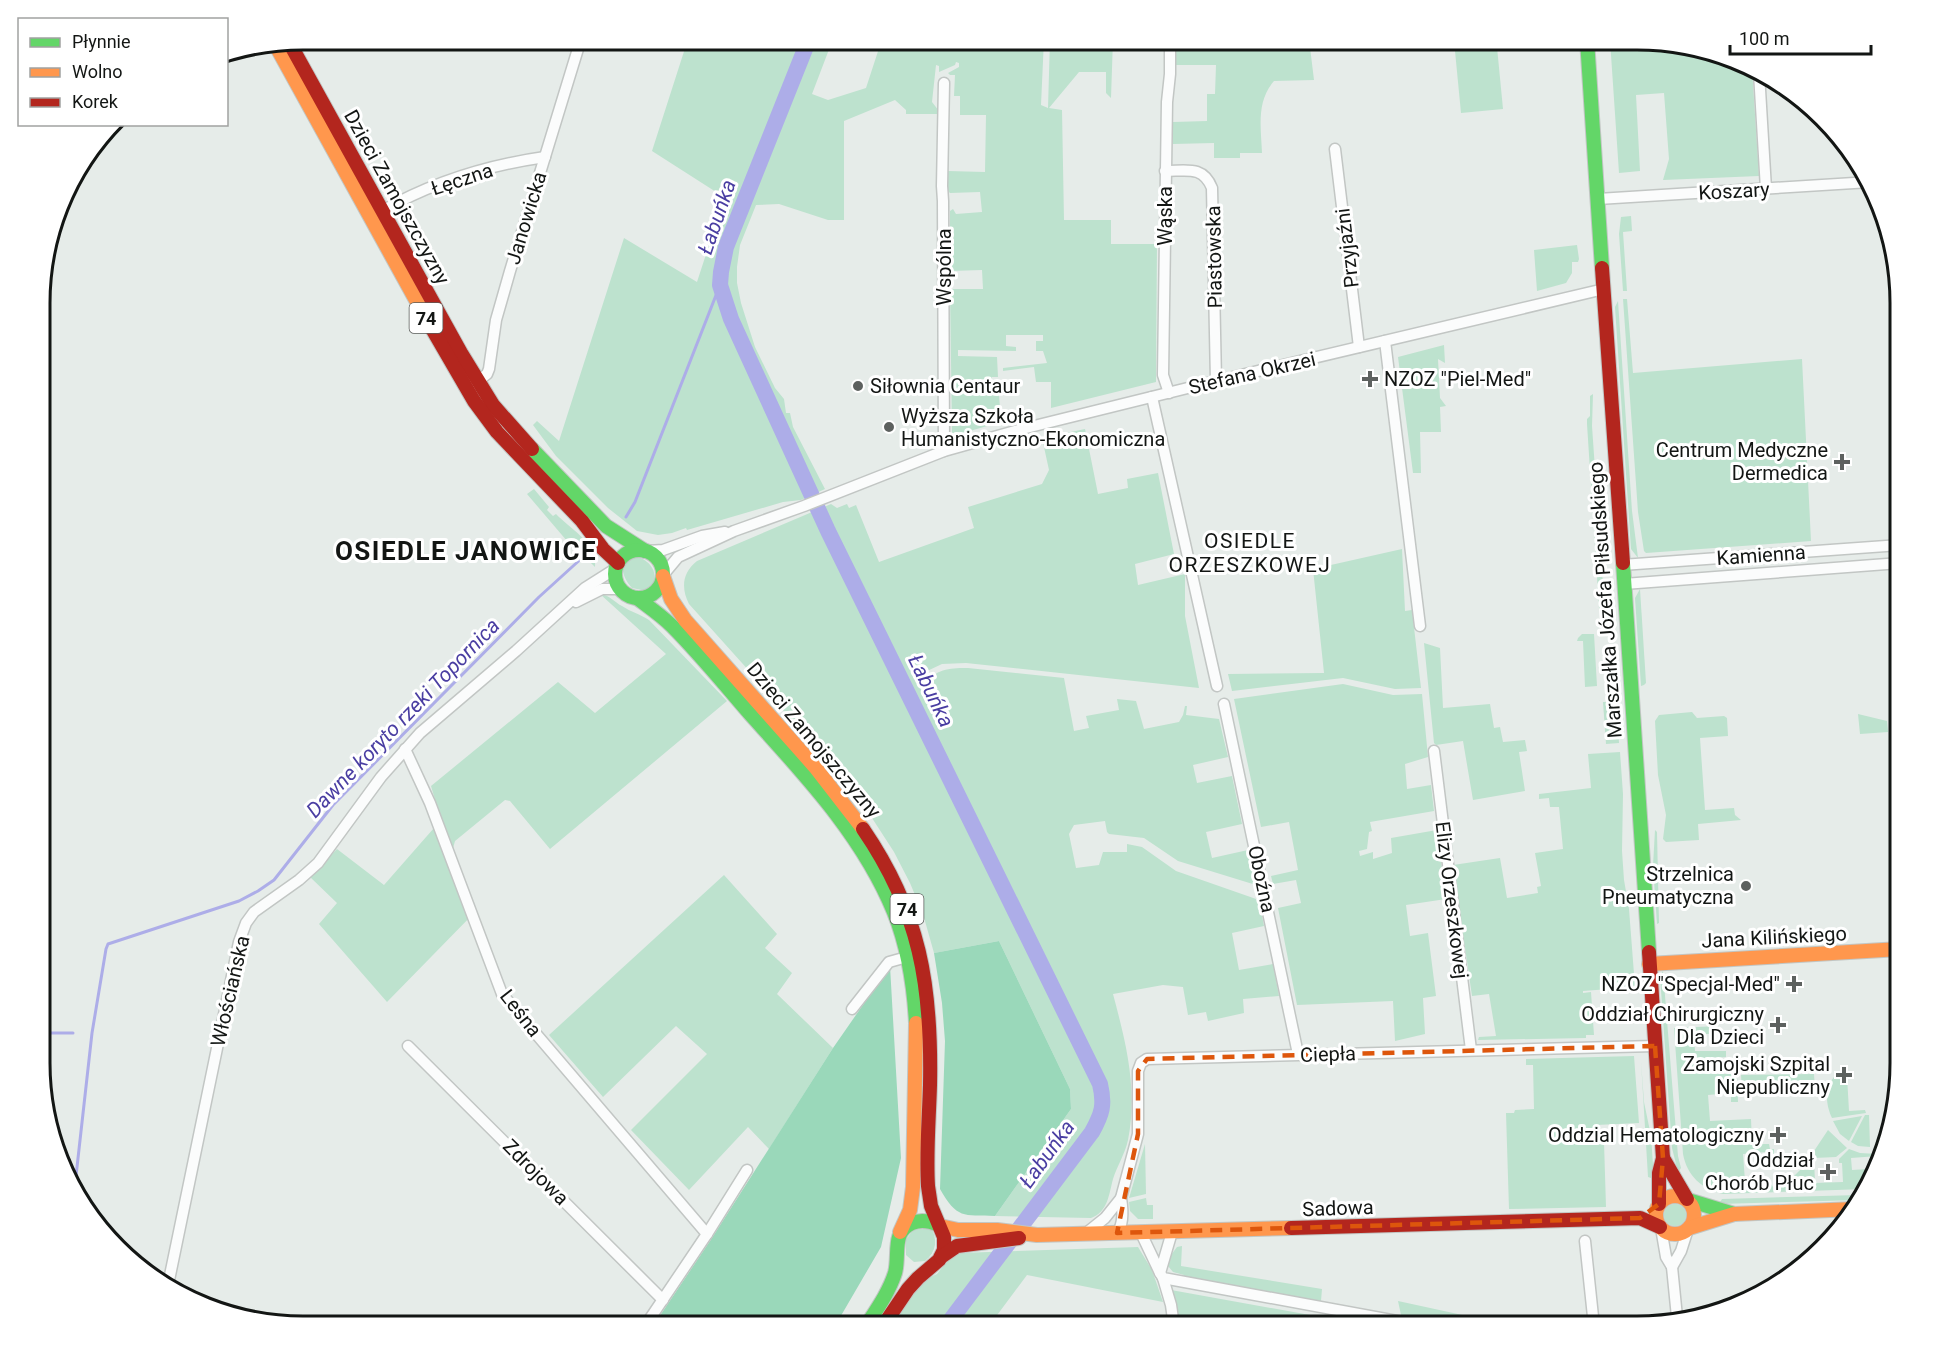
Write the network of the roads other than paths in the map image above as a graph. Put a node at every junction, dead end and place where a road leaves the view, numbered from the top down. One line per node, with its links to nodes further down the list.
1 (578, 49): 9 (street, Janowicka)
2 (1170, 49): 10 (street, Wąska)
3 (1588, 49): 13 (main road, Marszałka Józefa Piłsudskiego)
4 (293, 50): 14 (main road, Dzieci Zamojszczyzny / 74)
5 (279, 51): 19 (main road, Dzieci Zamojszczyzny / 74)
6 (1759, 81): 12 (street)
7 (944, 83): 22 (street, Wspólna)
8 (1335, 149): 17 (street, Przyjaźni)
9 (545, 157): 14 (street, Łęczna); 19 (street, Janowicka)
10 (1166, 171): 18 (street, Piastowska); 20 (street, Wąska)
11 (1860, 183): 12 (street, Koszary)
12 (1766, 189): 13 (street, Koszary)
13 (1598, 199): 15 (main road, Marszałka Józefa Piłsudskiego)
14 (382, 211): 19 (main road, Dzieci Zamojszczyzny / 74)
15 (1604, 289): 16 (street, Stefana Okrzei); 28 (main road, Marszałka Józefa Piłsudskiego)
16 (1385, 341): 17 (street, Stefana Okrzei); 38 (street)
17 (1359, 347): 18 (street, Stefana Okrzei)
18 (1216, 381): 20 (street, Stefana Okrzei)
19 (472, 386): 25 (main road, Dzieci Zamojszczyzny / 74); 30 (main road, Dzieci Zamojszczyzny / 74)
20 (1169, 393): 21 (street, Stefana Okrzei)
21 (1152, 397): 22 (street, Stefana Okrzei); 39 (street)
22 (944, 451): 23 (street, Stefana Okrzei)
23 (734, 531): 25 (street, Stefana Okrzei); 32 (street, Stefana Okrzei)
24 (1890, 546): 26 (street, Kamienna)
25 (646, 551): 30 (main road); 32 (main road, 74)
26 (1818, 551): 27 (street, Kamienna); 31 (street)
27 (1712, 558): 28 (street, Kamienna); 33 (street)
28 (1622, 564): 34 (main road, Marszałka Józefa Piłsudskiego)
29 (1890, 564): 31 (street, Kamienna)
30 (616, 566): 35 (main road, 74); 37 (street, Włościańska)
31 (1819, 569): 33 (street, Kamienna)
32 (663, 575): 36 (main road); 60 (main road, Dzieci Zamojszczyzny / 74)
33 (1713, 576): 34 (street, Kamienna)
34 (1624, 584): 45 (main road, Marszałka Józefa Piłsudskiego)
35 (620, 589): 36 (main road, 74); 37 (street, Włościańska)
36 (637, 598): 44 (main road, Dzieci Zamojszczyzny / 74)
37 (560, 610): 41 (street, Włościańska)
38 (1420, 626)
39 (1217, 686)
40 (1224, 704): 50 (street, Oboźna)
41 (405, 749): 67 (street, Leśna); 75 (street, Włościańska)
42 (1434, 751): 49 (street, Elizy Orzeszkowej)
43 (1890, 950): 45 (main road, Jana Kilińskiego)
44 (907, 957): 46 (street); 63 (main road, Dzieci Zamojszczyzny / 74)
45 (1649, 964): 48 (main road, Marszałka Józefa Piłsudskiego)
46 (852, 1009)
47 (408, 1046): 76 (street, Zdrojowa)
48 (1655, 1046): 49 (street, Ciepła); 51 (main road, Marszałka Józefa Piłsudskiego)
49 (1471, 1050): 50 (street, Ciepła)
50 (1298, 1054): 53 (street, Ciepła)
51 (1663, 1158): 54 (main road, Marszałka Józefa Piłsudskiego); 55 (main road, Marszałka Józefa Piłsudskiego)
52 (747, 1170): 67 (street)
53 (1121, 1198): 56 (street, Ciepła); 65 (street, Ciepła)
54 (1687, 1199): 55 (main road); 58 (main road); 62 (main road)
55 (1658, 1205): 59 (main road); 61 (main road)
56 (1114, 1209): 65 (street); 68 (street, Ciepła)
57 (1843, 1209): 58 (main road)
58 (1734, 1214): 62 (main road)
59 (1640, 1218): 61 (main road, Sadowa); 64 (main road, Sadowa)
60 (940, 1226): 63 (main road); 69 (main road, Sadowa); 72 (main road, 74)
61 (1660, 1227): 62 (main road); 73 (street)
62 (1688, 1229): 73 (street)
63 (900, 1232): 71 (main road, 74)
64 (1172, 1232): 66 (main road, Sadowa); 74 (street)
65 (1117, 1233): 66 (main road, Sadowa); 68 (main road, Sadowa)
66 (1141, 1233): 74 (street)
67 (707, 1234): 76 (street)
68 (1084, 1234): 69 (main road, Sadowa)
69 (1037, 1235): 72 (main road, Sadowa)
70 (1585, 1241): 83 (street)
71 (897, 1249): 72 (main road); 79 (main road, 74)
72 (938, 1260): 80 (main road)
73 (1672, 1267): 77 (street)
74 (1162, 1275): 81 (street); 82 (street)
75 (169, 1278)
76 (663, 1300): 78 (street)
77 (1677, 1312)
78 (652, 1316)
79 (872, 1316)
80 (889, 1316)
81 (1173, 1316)
82 (1373, 1316)
83 (1593, 1316)

